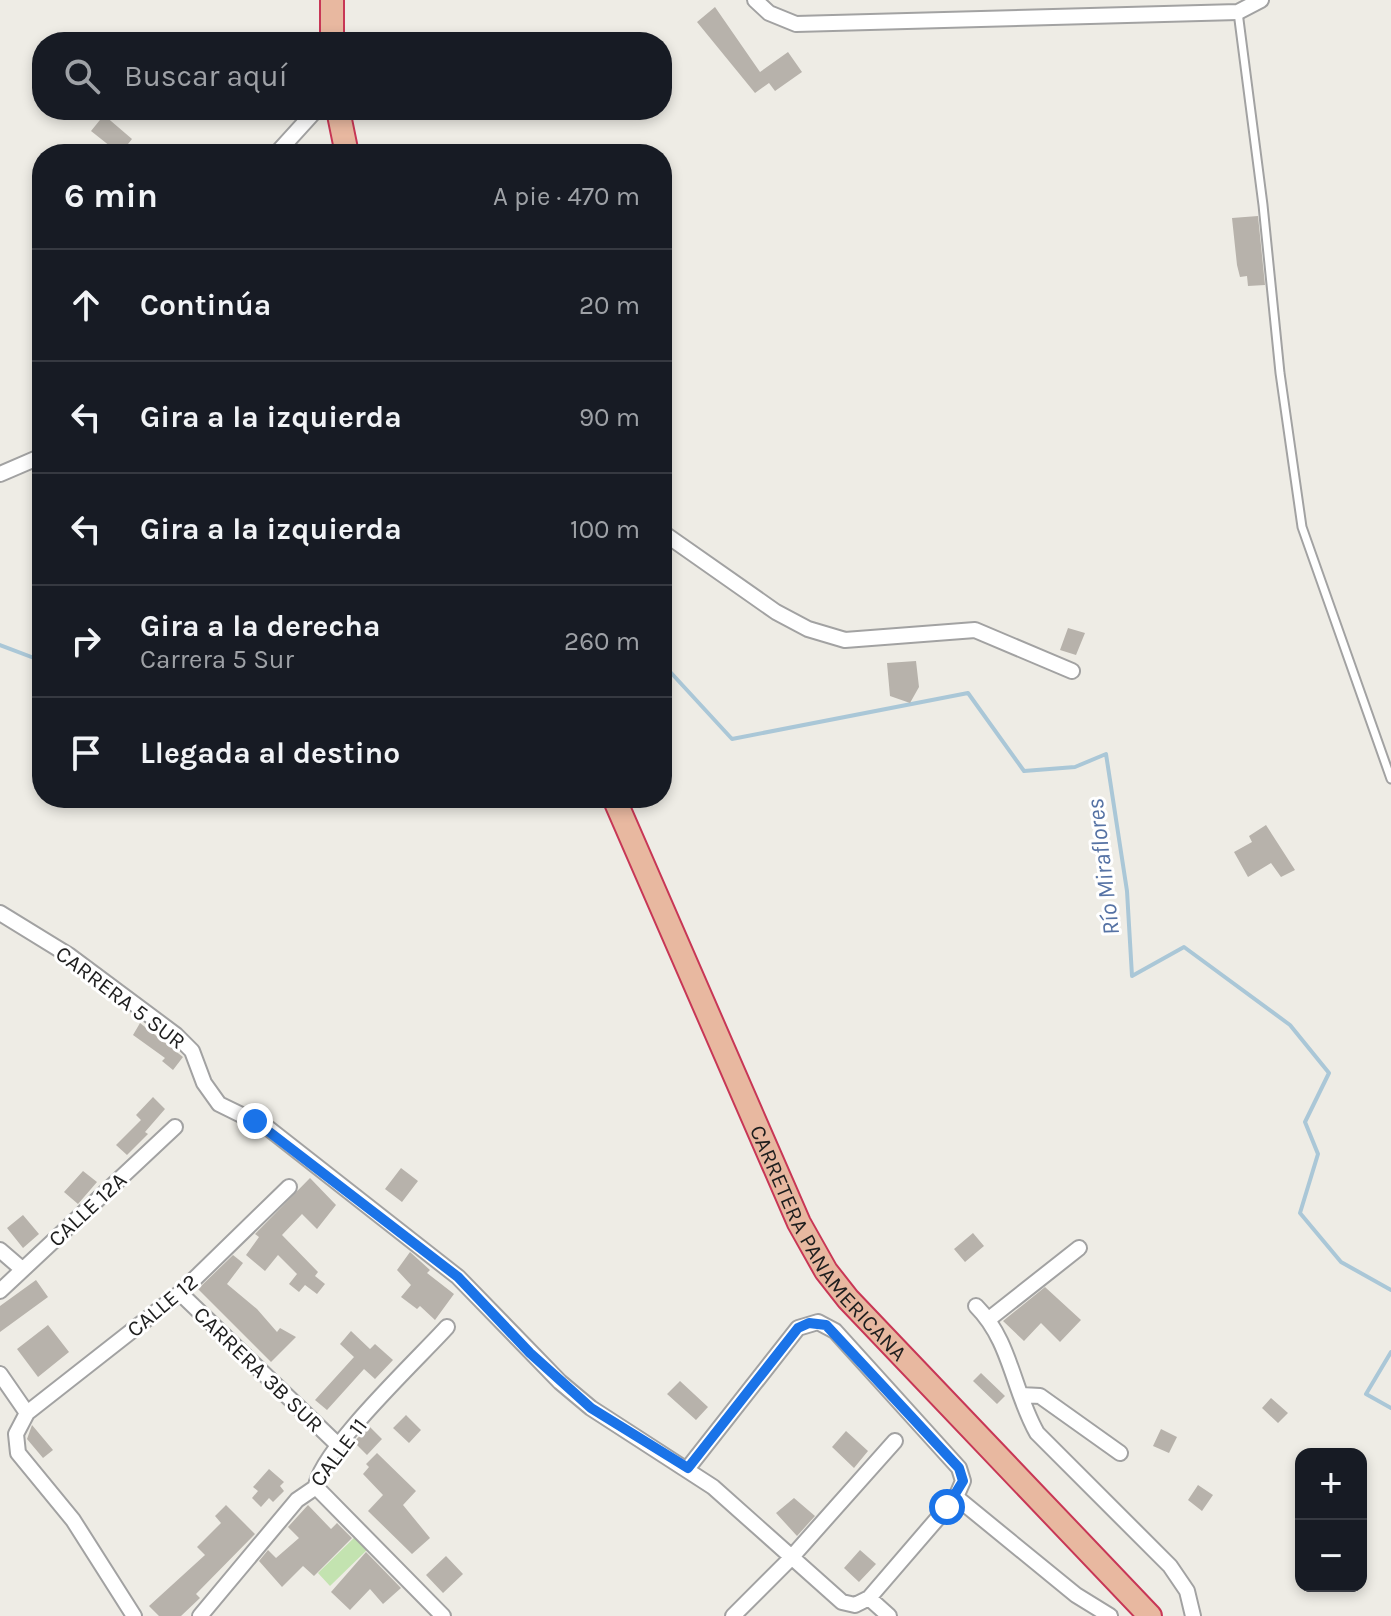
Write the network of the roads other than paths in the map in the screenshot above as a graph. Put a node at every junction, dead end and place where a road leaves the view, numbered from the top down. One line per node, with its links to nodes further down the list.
1 (332, 0): 5 (highway)
2 (755, 0): 4 (street)
3 (1261, 0): 4 (street)
4 (1238, 12): 14 (lane)
5 (332, 32)
6 (307, 120): 8 (street)
7 (340, 120): 9 (highway)
8 (285, 144)
9 (345, 144)
10 (32, 460): 11 (street)
11 (0, 474)
12 (672, 539): 13 (street)
13 (1072, 671)
14 (1391, 779)
15 (618, 808): 45 (highway, CARRETERA PANAMERICANA)
16 (0, 913): 33 (street, CARRERA 5 SUR)
17 (175, 1127): 21 (street, CALLE 12A)
18 (289, 1187): 23 (street, CALLE 12)
19 (1079, 1248): 25 (street)
20 (0, 1250): 21 (street)
21 (22, 1269): 22 (street, CALLE 12A)
22 (0, 1291)
23 (180, 1293): 29 (street, CALLE 12); 31 (street, CARRERA 3B SUR)
24 (976, 1306): 25 (street)
25 (989, 1319): 28 (street)
26 (447, 1327): 31 (street, CALLE 11)
27 (0, 1374): 29 (street)
28 (1021, 1395): 32 (street); 46 (street)
29 (27, 1413): 38 (street)
30 (895, 1441): 36 (street)
31 (338, 1445): 34 (street, CALLE 11)
32 (1120, 1453)
33 (688, 1468): 35 (street); 36 (street, CARRERA 5 SUR)
34 (316, 1487): 39 (street, CALLE 11); 40 (street)
35 (956, 1497): 37 (street); 43 (street)
36 (790, 1559): 37 (street, CARRERA 5 SUR); 41 (street)
37 (869, 1598): 42 (street)
38 (134, 1616)
39 (200, 1616)
40 (443, 1616)
41 (733, 1616)
42 (889, 1616)
43 (1110, 1616)
44 (1143, 1616): 45 (street)
45 (1149, 1616)
46 (1193, 1616)

